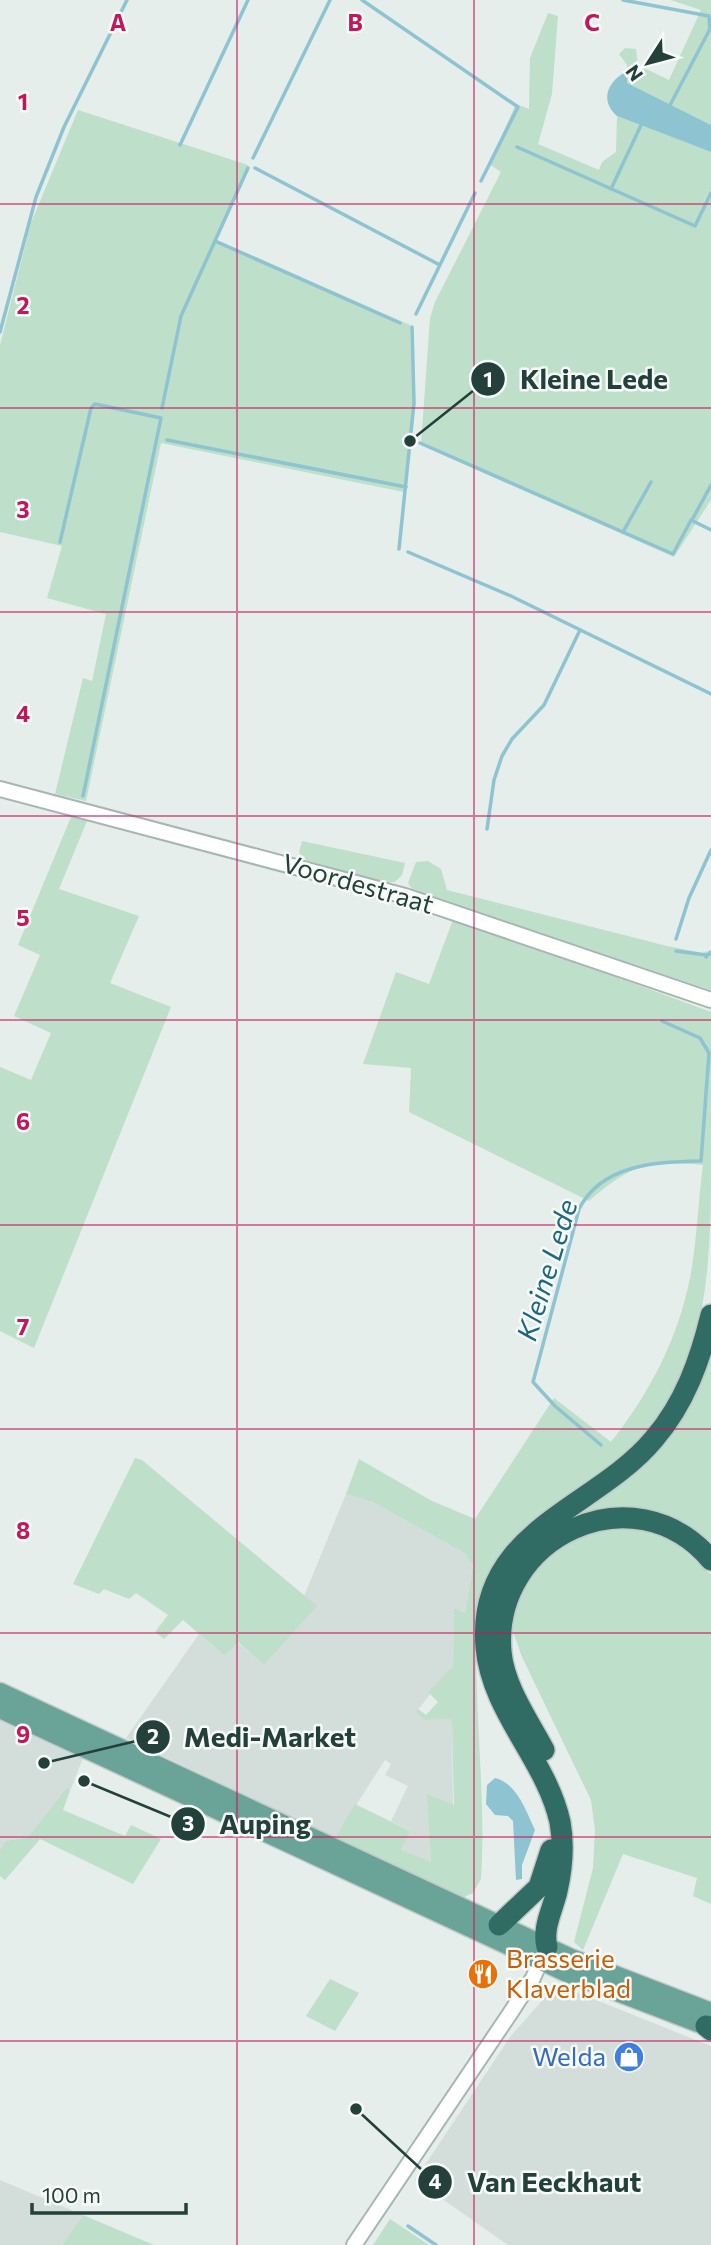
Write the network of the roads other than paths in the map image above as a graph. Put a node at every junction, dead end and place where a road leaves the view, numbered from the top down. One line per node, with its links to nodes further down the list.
1 (0, 789): 2 (street, Voordestraat)
2 (711, 1000)
3 (711, 1315): 8 (highway)
4 (711, 1560): 11 (highway)
5 (0, 1692): 7 (main road)
6 (0, 1709): 7 (main road)
7 (117, 1755): 9 (main road)
8 (552, 1799): 10 (highway); 11 (highway)
9 (324, 1851): 10 (main road); 11 (main road)
10 (499, 1925): 11 (main road)
11 (544, 1954): 12 (main road); 13 (street)
12 (710, 2024)
13 (354, 2245)

